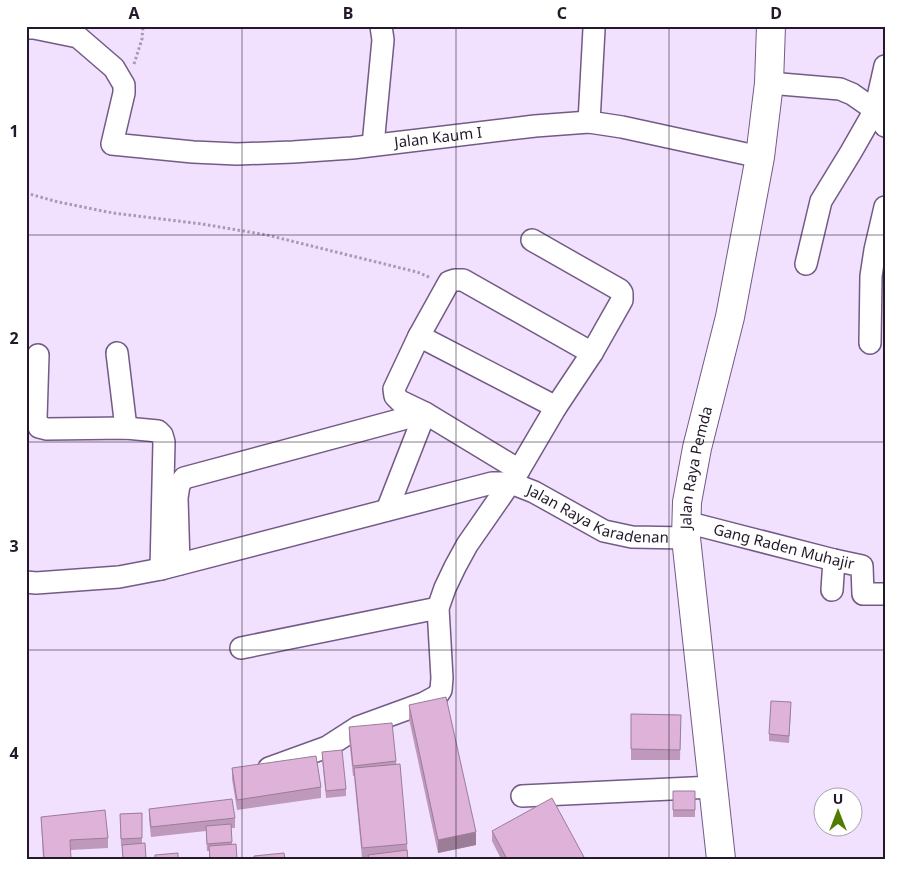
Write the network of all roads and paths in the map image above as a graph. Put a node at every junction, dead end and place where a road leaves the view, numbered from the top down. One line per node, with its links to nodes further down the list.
1 (143, 26): 8 (path)
2 (381, 26): 11 (street)
3 (771, 26): 7 (main road, Jalan Raya Pemda)
4 (26, 28): 8 (street)
5 (594, 30): 10 (street)
6 (885, 66): 9 (street)
7 (769, 83): 9 (street); 12 (main road, Jalan Raya Pemda)
8 (124, 93): 11 (street, Jalan Kaum I)
9 (880, 118): 16 (street)
10 (589, 122): 11 (street, Jalan Kaum I); 12 (street, Jalan Kaum I)
11 (372, 145)
12 (760, 157): 28 (main road, Jalan Raya Pemda)
13 (26, 193): 17 (path)
14 (885, 207): 19 (street)
15 (532, 240): 21 (street)
16 (806, 264)
17 (447, 286): 18 (street); 21 (street)
18 (419, 336): 23 (street); 24 (street, Jalan Raya Karadenan)
19 (870, 343)
20 (117, 353): 25 (street)
21 (592, 353): 23 (street)
22 (38, 355): 25 (street)
23 (556, 407): 26 (street)
24 (425, 413): 26 (street, Jalan Raya Karadenan); 27 (street); 30 (street)
25 (126, 428): 30 (street)
26 (515, 477): 27 (street); 28 (street, Jalan Raya Karadenan); 34 (street)
27 (387, 510): 30 (street)
28 (686, 530): 29 (street, Gang Raden Muhajir); 37 (main road, Jalan Raya Pemda)
29 (834, 560): 32 (street); 33 (street, Gang Raden Muhajir)
30 (170, 567): 31 (street)
31 (26, 582)
32 (832, 590)
33 (885, 594)
34 (438, 608): 35 (street); 36 (street)
35 (241, 648)
36 (261, 771)
37 (713, 786): 38 (street); 39 (main road, Jalan Raya Pemda)
38 (522, 796)
39 (722, 859)

